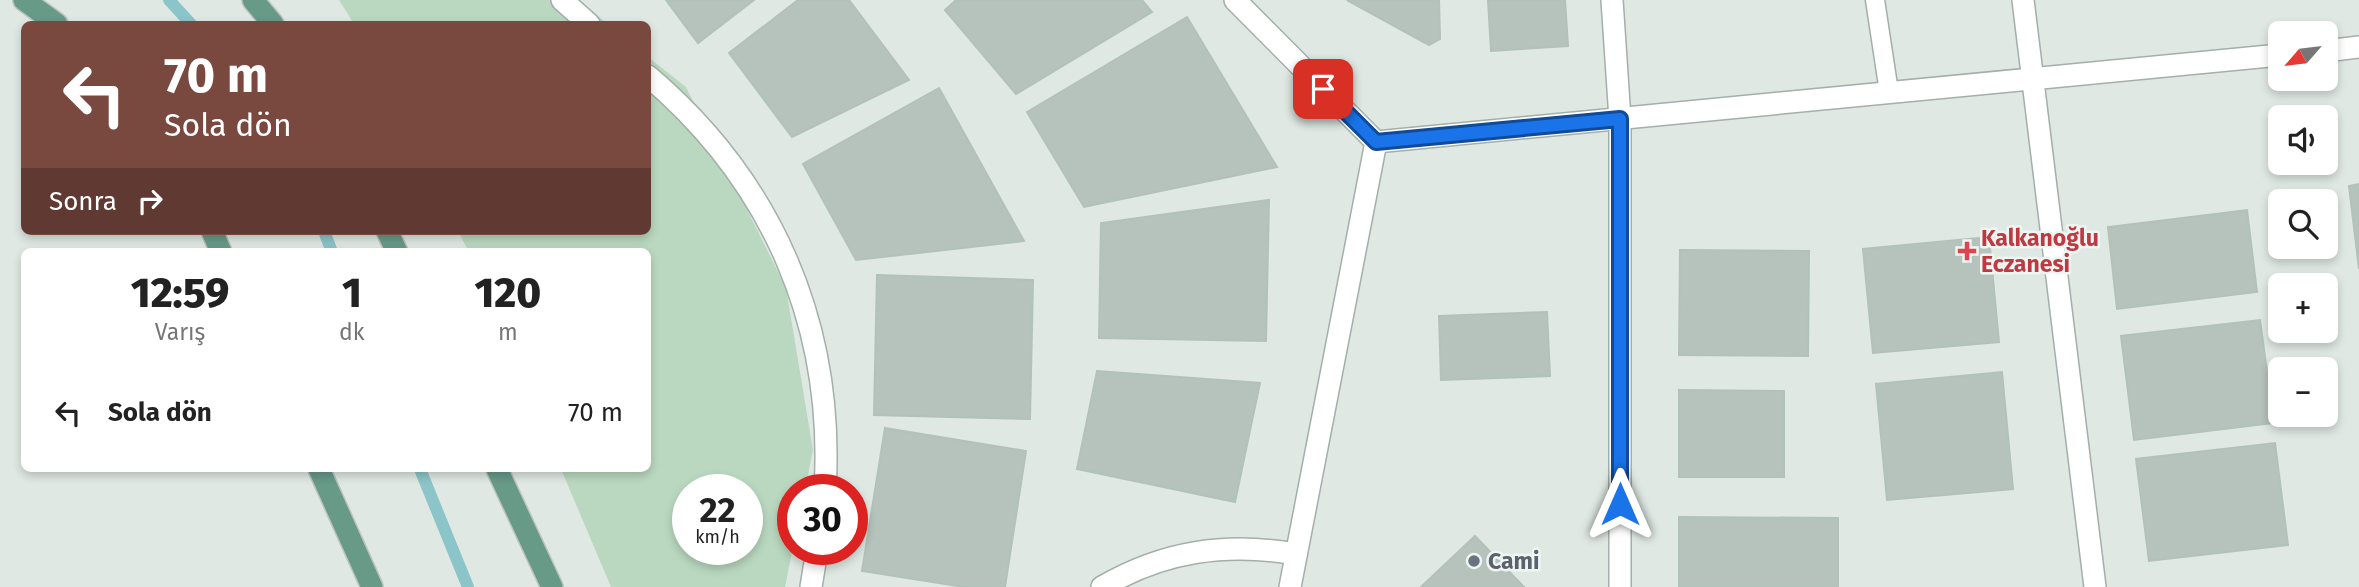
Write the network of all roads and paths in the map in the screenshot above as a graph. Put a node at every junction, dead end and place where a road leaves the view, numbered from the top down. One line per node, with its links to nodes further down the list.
1 (24, 0): 8 (main road)
2 (253, 0): 9 (main road)
3 (562, 0): 10 (street)
4 (1235, 0): 18 (street)
5 (1612, 0): 17 (street)
6 (1875, 0): 16 (lane)
7 (2024, 0): 15 (street)
8 (53, 21)
9 (270, 21)
10 (586, 21)
11 (2359, 47): 12 (street)
12 (2338, 50)
13 (2268, 56): 15 (street)
14 (651, 79): 21 (street)
15 (2032, 79): 16 (street); 30 (street)
16 (1889, 92): 17 (street)
17 (1620, 119): 18 (street); 29 (street)
18 (1376, 142): 22 (street)
19 (320, 472): 24 (main road)
20 (498, 472): 25 (main road)
21 (826, 474)
22 (1296, 554): 27 (street); 28 (street)
23 (815, 565): 26 (street)
24 (372, 587)
25 (552, 587)
26 (811, 587)
27 (1102, 587)
28 (1290, 587)
29 (1620, 587)
30 (2095, 587)

